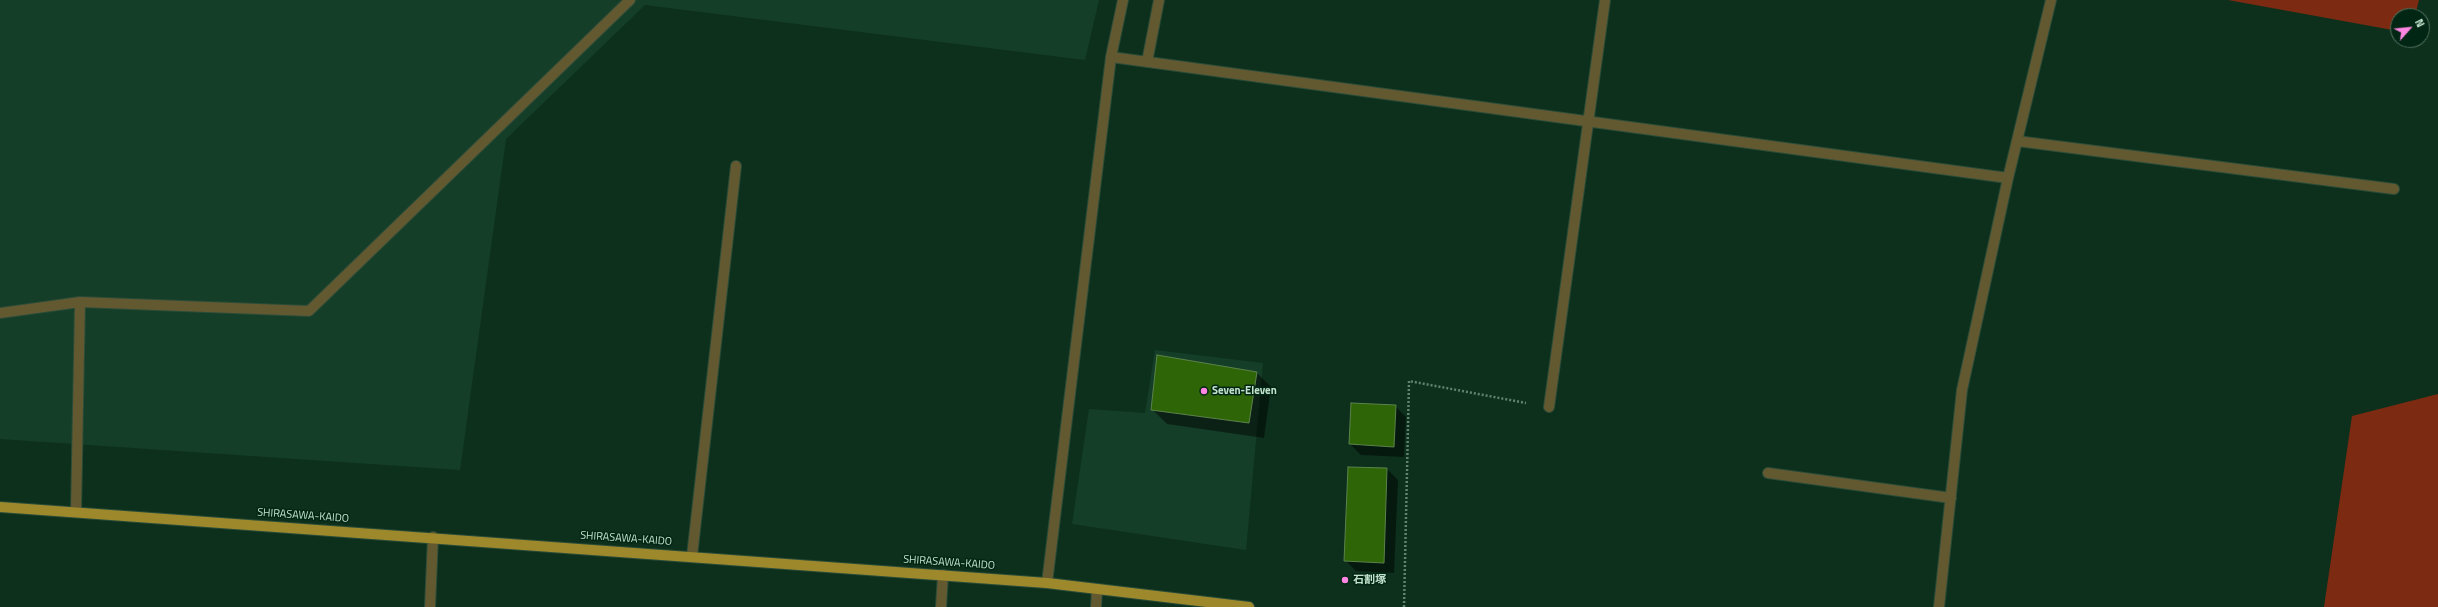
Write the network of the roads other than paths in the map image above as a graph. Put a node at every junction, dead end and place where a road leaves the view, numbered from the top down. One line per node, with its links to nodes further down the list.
1 (630, 0): 13 (street)
2 (1123, 0): 6 (street)
3 (1159, 0): 7 (street)
4 (1605, 0): 8 (street)
5 (2051, 0): 9 (street)
6 (1111, 57): 7 (street); 23 (street)
7 (1147, 62): 8 (street)
8 (1587, 121): 11 (street); 15 (street)
9 (2017, 141): 11 (street); 12 (street)
10 (736, 166): 21 (street)
11 (2008, 178): 17 (street)
12 (2394, 189)
13 (80, 302): 14 (street); 19 (street)
14 (0, 313)
15 (1548, 407)
16 (1768, 473): 17 (street)
17 (1951, 498): 29 (street)
18 (0, 507): 19 (main road, SHIRASAWA-KAIDO)
19 (76, 512): 20 (main road, SHIRASAWA-KAIDO)
20 (433, 537): 21 (main road, SHIRASAWA-KAIDO); 25 (street)
21 (692, 556): 22 (main road, SHIRASAWA-KAIDO)
22 (943, 575): 23 (main road, SHIRASAWA-KAIDO); 26 (street)
23 (1047, 583): 24 (main road, SHIRASAWA-KAIDO)
24 (1097, 589): 27 (street); 28 (main road, SHIRASAWA-KAIDO)
25 (430, 607)
26 (941, 607)
27 (1096, 607)
28 (1249, 607)
29 (1939, 607)

